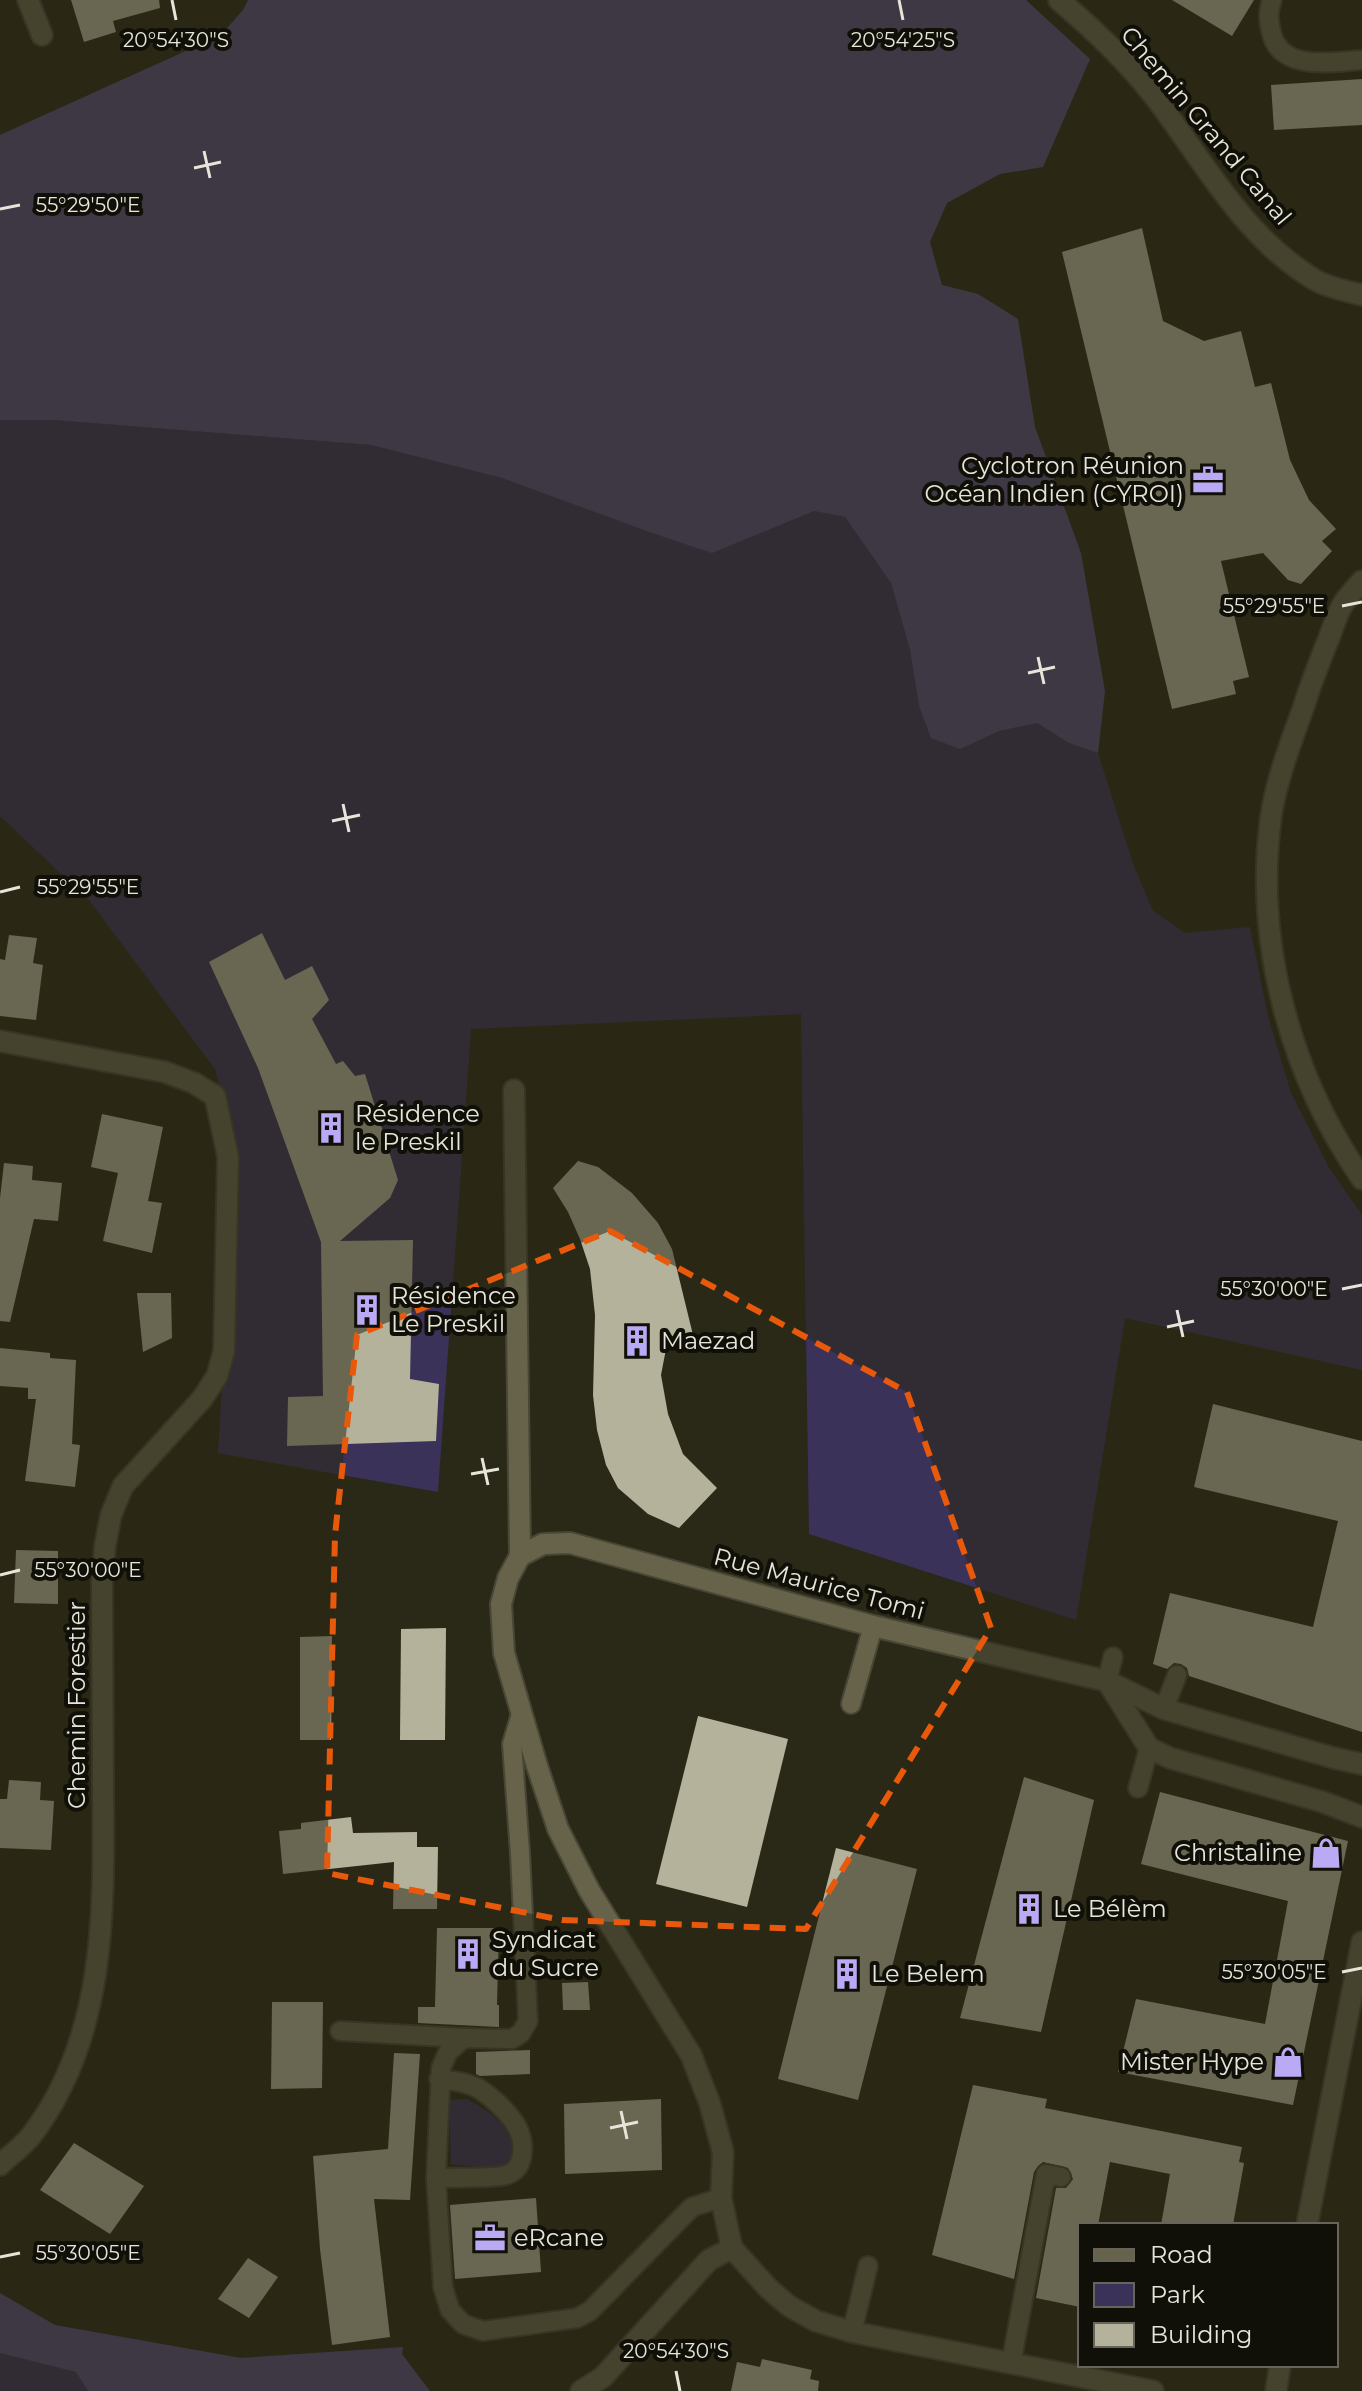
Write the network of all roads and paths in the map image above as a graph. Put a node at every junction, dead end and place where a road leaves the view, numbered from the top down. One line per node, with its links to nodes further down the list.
1 (28, 0): 4 (street)
2 (1059, 0): 6 (street, Chemin Grand Canal)
3 (1272, 0): 5 (lane)
4 (42, 35)
5 (1362, 60)
6 (1362, 295)
7 (1362, 581): 10 (street)
8 (0, 1041): 27 (street, Chemin Forestier)
9 (514, 1090): 11 (street)
10 (1362, 1179)
11 (520, 1556): 12 (street, Rue Maurice Tomi); 18 (street)
12 (873, 1626): 15 (street, Rue Maurice Tomi); 16 (lane)
13 (1113, 1657): 15 (lane)
14 (1177, 1675): 17 (lane)
15 (1107, 1681): 17 (street, Rue Maurice Tomi); 19 (street)
16 (851, 1704)
17 (1164, 1709): 20 (street, Rue Maurice Tomi)
18 (521, 1714): 25 (lane); 30 (street)
19 (1149, 1748): 21 (lane); 22 (street)
20 (1362, 1764)
21 (1138, 1788)
22 (1362, 1817)
23 (1362, 1942): 31 (street)
24 (340, 2031): 25 (lane)
25 (464, 2038): 26 (lane)
26 (439, 2079): 29 (lane); 29 (lane)
27 (0, 2165)
28 (1061, 2177): 35 (lane)
29 (436, 2178): 30 (lane)
30 (721, 2198): 32 (street)
31 (1307, 2223)
32 (732, 2248): 34 (street); 37 (street)
33 (868, 2266): 34 (lane)
34 (852, 2332): 35 (street)
35 (1011, 2364): 38 (street)
36 (1280, 2367): 39 (street)
37 (581, 2391)
38 (1153, 2391)
39 (1276, 2391)

